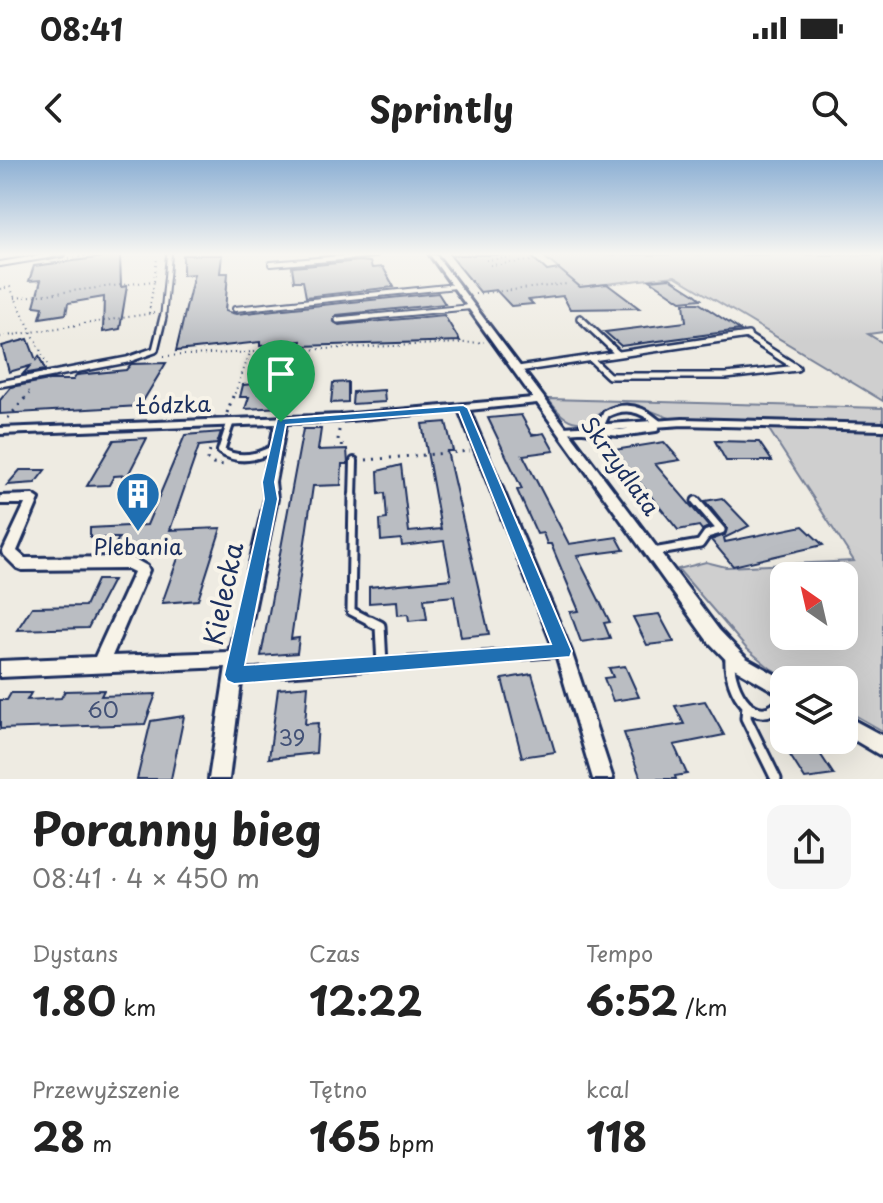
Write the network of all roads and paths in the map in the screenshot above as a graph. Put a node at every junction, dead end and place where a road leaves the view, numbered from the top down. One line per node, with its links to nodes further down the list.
1 (130, 284): 8 (path)
2 (154, 284): 12 (path)
3 (166, 284): 11 (lane)
4 (567, 284): 7 (path)
5 (456, 286): 7 (street, Skrzydlata); 10 (lane)
6 (0, 289): 8 (path)
7 (463, 295): 9 (street, Skrzydlata)
8 (15, 298): 15 (path)
9 (471, 307): 14 (lane); 22 (street, Skrzydlata)
10 (235, 309)
11 (163, 312): 12 (path); 23 (lane)
12 (149, 314): 15 (path)
13 (580, 318): 19 (lane)
14 (338, 320)
15 (31, 332): 17 (path); 23 (path)
16 (485, 335): 18 (path)
17 (0, 337)
18 (250, 352): 20 (path); 31 (path)
19 (618, 354): 21 (lane); 21 (lane)
20 (159, 356)
21 (590, 358): 22 (lane)
22 (518, 369): 26 (street, Skrzydlata)
23 (51, 375): 24 (lane)
24 (0, 384)
25 (27, 391): 34 (path)
26 (541, 400): 27 (street, Łódzka); 35 (street, Skrzydlata)
27 (463, 408): 28 (street, Łódzka); 38 (street)
28 (340, 418): 29 (street, Łódzka); 39 (path)
29 (281, 422): 31 (street, Łódzka); 37 (street, Kielecka)
30 (657, 422): 32 (lane); 32 (lane); 33 (lane); 35 (lane)
31 (226, 424): 34 (street, Łódzka); 37 (lane)
32 (601, 425): 35 (lane)
33 (883, 427)
34 (0, 429)
35 (572, 429): 43 (street, Skrzydlata)
36 (212, 447): 40 (path)
37 (276, 447): 48 (street, Kielecka)
38 (481, 450): 39 (path); 44 (street)
39 (354, 461): 47 (lane)
40 (233, 465)
41 (0, 500): 46 (street)
42 (696, 501): 43 (lane)
43 (653, 552): 45 (street, Skrzydlata)
44 (563, 651): 47 (lane); 56 (street)
45 (731, 655): 50 (street, Skrzydlata); 51 (lane)
46 (100, 665): 48 (street); 49 (street)
47 (382, 665): 48 (lane)
48 (235, 667): 55 (street, Kielecka)
49 (0, 669)
50 (770, 680)
51 (747, 705): 52 (lane); 57 (lane)
52 (770, 711)
53 (858, 732): 54 (street)
54 (883, 747)
55 (219, 779)
56 (603, 779)
57 (776, 779)

